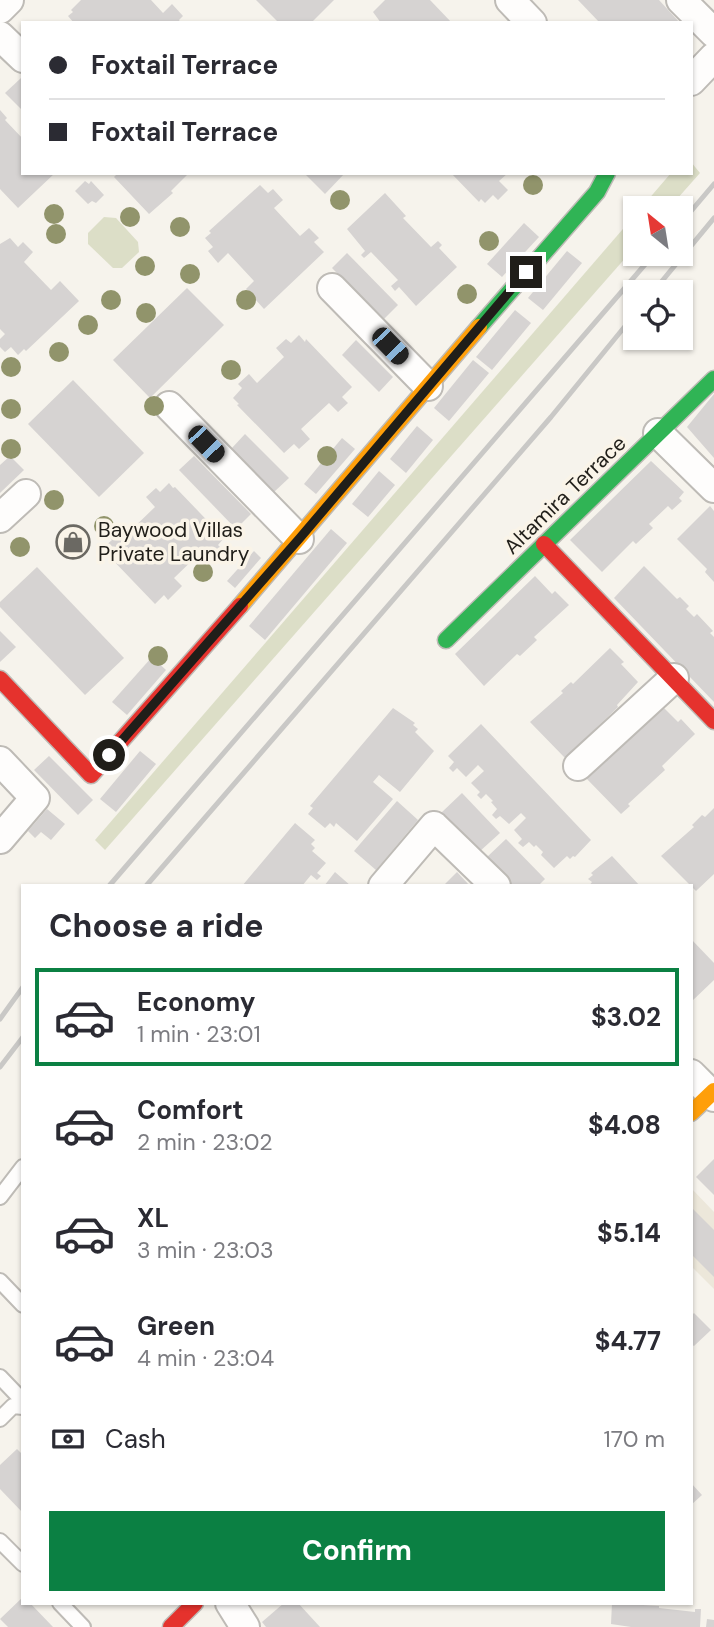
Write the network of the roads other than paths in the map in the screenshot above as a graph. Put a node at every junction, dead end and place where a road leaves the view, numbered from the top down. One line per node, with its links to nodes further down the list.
1 (9, 0): 4 (street)
2 (510, 0): 5 (street)
3 (681, 0): 6 (street)
4 (0, 9)
5 (530, 21)
6 (714, 33)
7 (0, 36): 8 (street)
8 (21, 56)
9 (714, 57): 10 (street)
10 (693, 79)
11 (606, 175): 14 (street)
12 (332, 288): 14 (street)
13 (714, 380): 16 (street, Altamira Terrace)
14 (428, 386): 20 (street)
15 (169, 406): 20 (street)
16 (659, 433): 17 (street); 21 (street, Altamira Terrace)
17 (714, 488)
18 (26, 494): 19 (street)
19 (0, 519)
20 (299, 539): 24 (street)
21 (544, 544): 22 (street, Altamira Terrace); 23 (street)
22 (446, 640)
23 (674, 678): 25 (street); 27 (street)
24 (0, 680)
25 (714, 722)
26 (0, 761): 28 (street)
27 (578, 766)
28 (0, 839)
29 (385, 884): 30 (street)
30 (494, 884)
31 (21, 1170): 32 (lane)
32 (0, 1197)
33 (0, 1280): 34 (lane)
34 (21, 1303)
35 (0, 1377): 36 (lane)
36 (21, 1399)
37 (21, 1407): 38 (lane)
38 (0, 1419)
39 (0, 1541): 40 (lane)
40 (21, 1562)
41 (62, 1605): 44 (lane)
42 (193, 1605): 45 (street)
43 (231, 1605): 46 (street)
44 (83, 1627)
45 (170, 1627)
46 (245, 1627)

